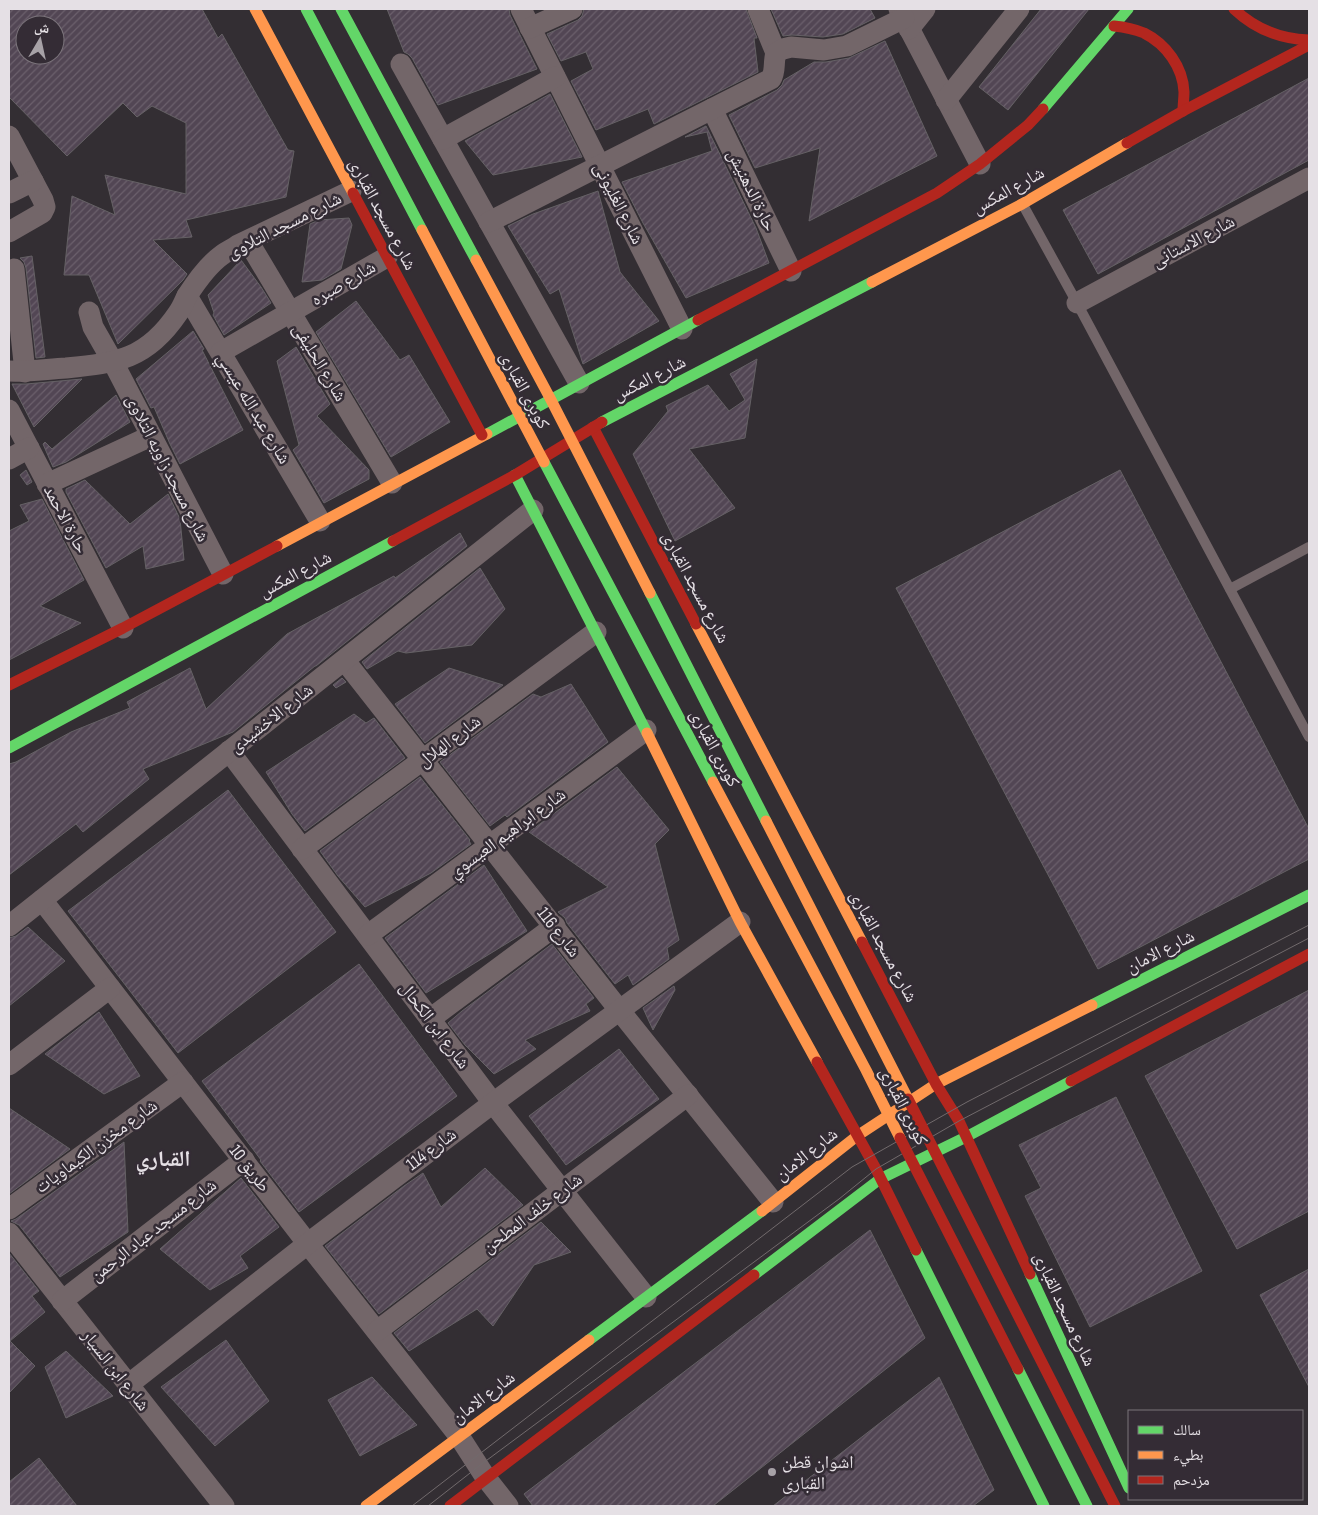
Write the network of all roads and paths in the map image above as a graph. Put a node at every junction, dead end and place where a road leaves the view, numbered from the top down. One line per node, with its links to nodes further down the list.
1 (255, 9): 28 (main road, شارع مسجد القبارى)
2 (306, 9): 107 (main road, كوبرى القبارى, bridge)
3 (341, 9): 108 (main road, كوبرى القبارى, bridge)
4 (521, 9): 13 (street, شارع الغليونى)
5 (572, 9): 13 (street)
6 (758, 9): 16 (street)
7 (924, 9): 11 (street)
8 (1019, 9): 19 (street)
9 (1128, 9): 12 (main road, شارع المكس)
10 (1234, 9): 14 (main road)
11 (904, 19): 16 (street); 19 (street)
12 (1114, 26): 21 (main road); 24 (main road, شارع المكس)
13 (530, 28): 18 (street, شارع الغليونى)
14 (1309, 40)
15 (1309, 45): 21 (main road, شارع المكس)
16 (776, 53): 20 (street)
17 (401, 64): 23 (street)
18 (555, 77): 23 (street); 25 (street, شارع الغليونى)
19 (946, 100): 24 (street)
20 (712, 109): 25 (street); 36 (street, حارة الدهنيش)
21 (1182, 111): 30 (main road, شارع المكس)
22 (9, 139): 27 (street)
23 (443, 139): 31 (street)
24 (980, 164): 36 (main road, شارع المكس)
25 (600, 166): 31 (street); 41 (street, شارع الغليونى)
26 (1309, 178): 38 (street, شارع الاستانى)
27 (33, 181): 29 (street); 32 (street)
28 (351, 191): 33 (street, شارع مسجد التلاوى); 34 (main road, شارع مسجد القبارى)
29 (9, 194)
30 (1022, 204): 38 (lane); 47 (main road, شارع المكس)
31 (489, 222): 45 (street)
32 (9, 232)
33 (248, 241): 37 (street, شارع مسجد التلاوى); 40 (street, شارع الحليفى)
34 (387, 258): 40 (street, شارع صبره); 48 (main road, شارع مسجد القبارى)
35 (14, 269): 44 (street)
36 (791, 271): 41 (main road, شارع المكس)
37 (188, 296): 42 (street, شارع عبد الله عيسي); 43 (street, شارع مسجد التلاوى)
38 (1078, 303): 59 (lane)
39 (89, 312): 43 (street, شارع مسجد زاويه التلاوى)
40 (290, 312): 42 (street, شارع صبره); 53 (street, شارع الحليفى)
41 (682, 329): 45 (main road, شارع المكس)
42 (220, 352): 56 (street, شارع عبد الله عيسي)
43 (113, 362): 44 (street, شارع مسجد التلاوى); 49 (street, شارع مسجد زاويه التلاوى)
44 (17, 371)
45 (579, 384): 48 (main road, شارع المكس)
46 (9, 410): 50 (street, حارة الاحمد)
47 (592, 427): 52 (main road, شارع المكس); 83 (main road, شارع مسجد القبارى)
48 (482, 435): 53 (main road, شارع المكس)
49 (151, 436): 54 (street); 58 (street, شارع مسجد زاويه التلاوى)
50 (29, 448): 51 (street); 54 (street, حارة الاحمد)
51 (9, 459)
52 (515, 475): 55 (main road); 66 (main road, شارع المكس)
53 (392, 483): 56 (main road, شارع المكس)
54 (47, 484): 60 (street, حارة الاحمد)
55 (533, 510): 61 (main road); 62 (street, شارع الاخشيدى)
56 (320, 521): 58 (main road, شارع المكس)
57 (1309, 547): 59 (lane)
58 (223, 574): 60 (main road, شارع المكس)
59 (1230, 589): 65 (lane)
60 (123, 628): 63 (main road, شارع المكس)
61 (596, 632): 64 (main road); 68 (street, شارع الهلال)
62 (344, 661): 67 (street, شارع الاخشيدى); 68 (street, شارع 116)
63 (9, 684)
64 (646, 730): 69 (street, شارع ابراهيم العيسوي); 74 (main road)
65 (1309, 737)
66 (9, 748)
67 (229, 751): 70 (street, شارع ابن الكحال); 72 (street, شارع الاخشيدى)
68 (423, 760): 69 (street, شارع 116); 70 (street, شارع الهلال)
69 (490, 845): 75 (street, شارع 116); 76 (street, شارع ابراهيم العيسوي)
70 (302, 849): 76 (street, شارع ابن الكحال)
71 (1309, 895): 83 (main road, شارع الامان)
72 (42, 900): 73 (street, شارع الاخشيدى); 78 (street, طريق 10)
73 (12, 917)
74 (740, 922): 79 (street, شارع 114); 86 (main road)
75 (555, 926): 79 (street, شارع 116); 80 (street)
76 (368, 935): 80 (street, شارع ابن الكحال)
77 (1309, 954): 87 (main road)
78 (110, 988): 81 (street); 82 (street, طريق 10)
79 (620, 1011): 84 (street, شارع 116); 85 (street, شارع 114)
80 (430, 1018): 85 (street, شارع ابن الكحال)
81 (9, 1065)
82 (183, 1082): 88 (street, طريق 10); 92 (street, شارع مخزن الكيماويات)
83 (936, 1084): 86 (main road, شارع الامان); 87 (main road, شارع مسجد القبارى)
84 (688, 1095): 90 (street, شارع خلف المطحن); 91 (street, شارع 116)
85 (493, 1102): 90 (street, شارع ابن الكحال); 94 (street, شارع 114)
86 (857, 1136): 89 (main road); 91 (main road, شارع الامان)
87 (966, 1138): 89 (main road); 101 (main road, شارع مسجد القبارى)
88 (244, 1160): 94 (street, طريق 10); 96 (street, شارع مسجد عباد الرحمن)
89 (880, 1178): 100 (main road); 106 (main road)
90 (562, 1190): 95 (street, شارع ابن الكحال); 97 (street, شارع خلف المطحن)
91 (773, 1202): 95 (main road, شارع الامان)
92 (9, 1209)
93 (9, 1233): 96 (street, شارع ابن السيار)
94 (308, 1244): 97 (street, طريق 10); 98 (street, شارع 114)
95 (646, 1297): 99 (main road, شارع الامان)
96 (62, 1301): 98 (street, شارع ابن السيار)
97 (377, 1331): 99 (street, طريق 10)
98 (128, 1385): 102 (street, شارع ابن السيار)
99 (459, 1436): 100 (street, طريق 10); 103 (main road, شارع الامان)
100 (486, 1478): 104 (main road); 105 (street, طريق 10)
101 (1128, 1486)
102 (224, 1506)
103 (366, 1506)
104 (450, 1506)
105 (508, 1506)
106 (1044, 1506)
107 (1087, 1506)
108 (1115, 1506)

